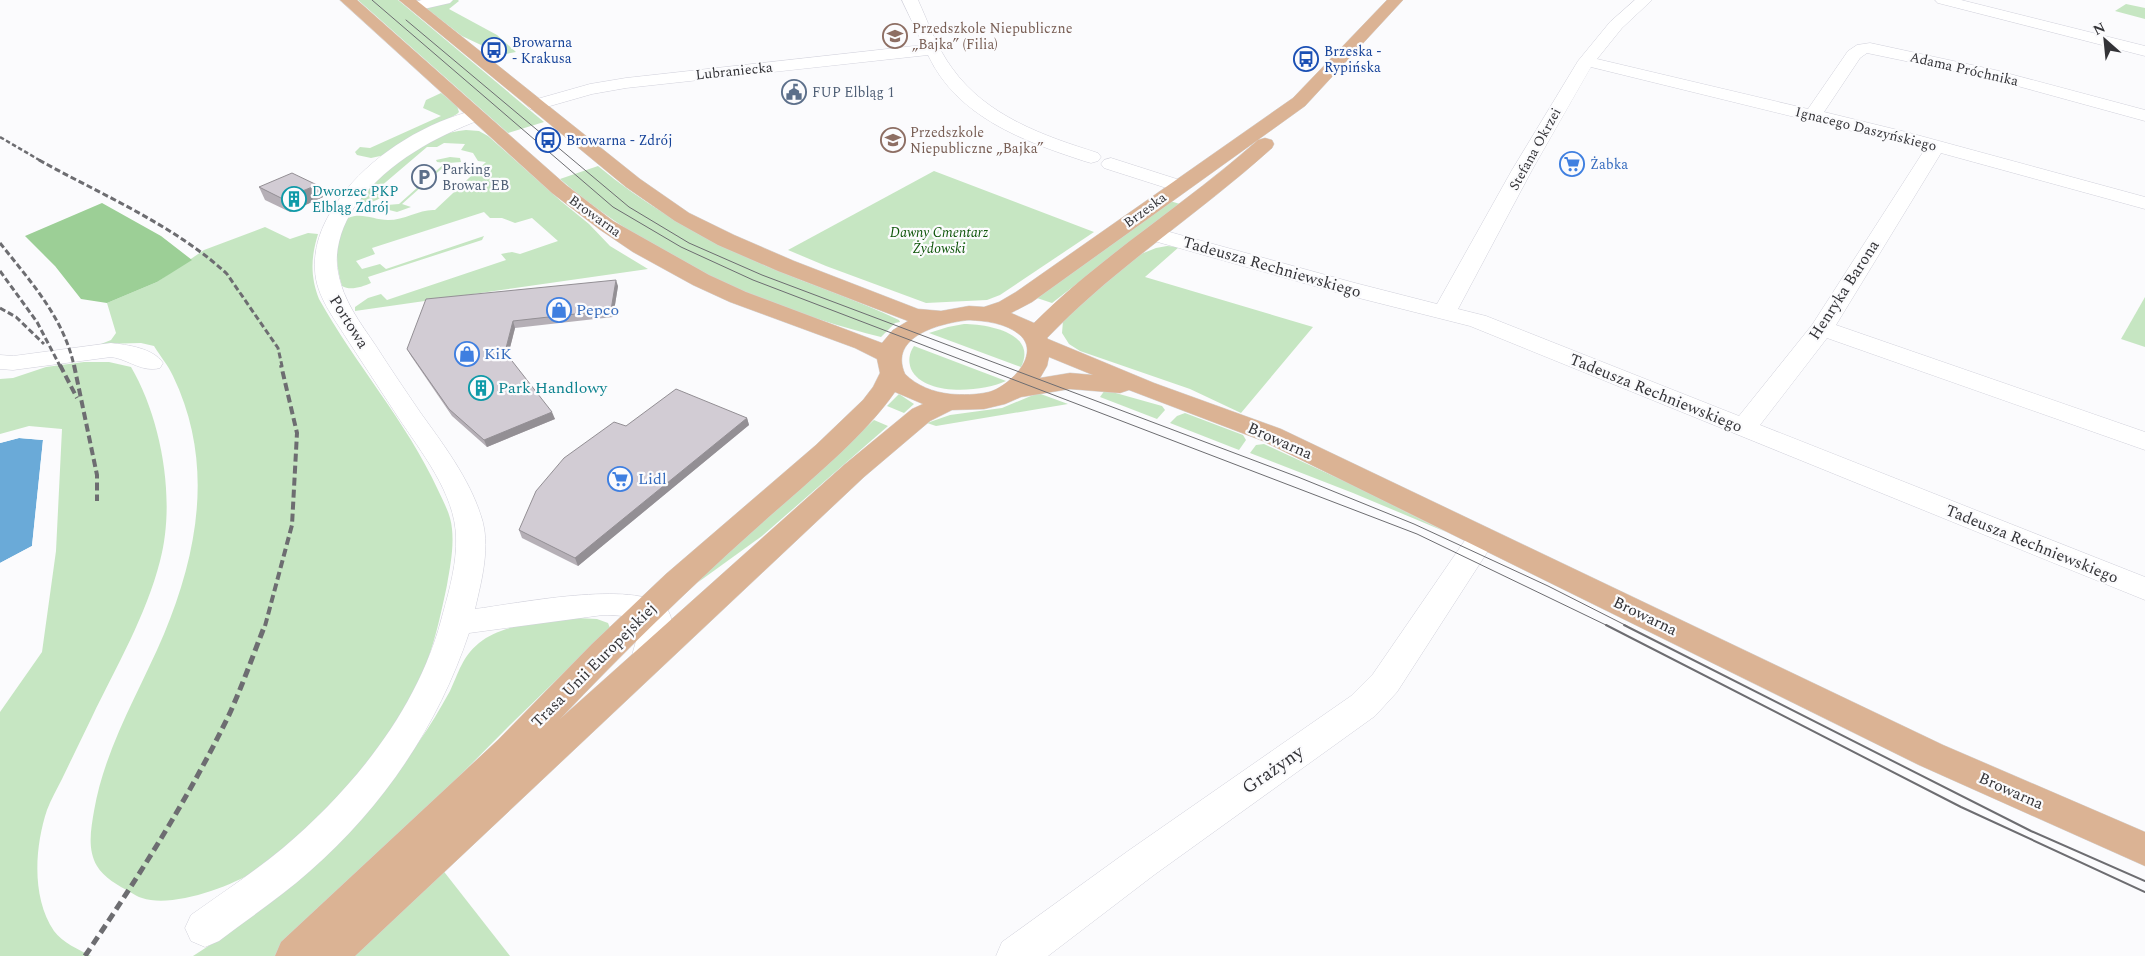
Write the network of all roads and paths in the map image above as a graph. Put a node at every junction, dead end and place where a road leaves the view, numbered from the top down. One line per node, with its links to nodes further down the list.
1 (348, 0): 13 (main road, Browarna)
2 (445, 0): 7 (street)
3 (910, 0): 8 (street)
4 (1395, 0): 11 (main road, Brzeska)
5 (1644, 0): 10 (street, Stefana Okrzei)
6 (1943, 0): 9 (street)
7 (411, 3): 12 (main road)
8 (934, 49): 12 (street, Lubraniecka); 17 (street)
9 (2145, 51)
10 (1586, 60): 14 (street, Ignacego Daszyńskiego); 22 (street, Stefana Okrzei)
11 (1299, 102): 19 (main road, Brzeska); 21 (main road, Brzeska)
12 (536, 105): 24 (main road)
13 (476, 115): 29 (main road, Browarna); 38 (street, Portowa)
14 (1813, 115): 15 (street, Adama Próchnika); 16 (street, Ignacego Daszyńskiego)
15 (2145, 116)
16 (1936, 146): 20 (street, Ignacego Daszyńskiego); 25 (street, Henryka Barona)
17 (1091, 157)
18 (1111, 164): 19 (street)
19 (1179, 186): 23 (main road, Brzeska)
20 (2145, 203)
21 (1155, 234): 22 (street, Tadeusza Rechniewskiego); 26 (main road, Brzeska)
22 (1444, 313): 33 (street, Tadeusza Rechniewskiego)
23 (988, 314): 24 (main road); 26 (main road)
24 (938, 317): 29 (main road)
25 (1822, 328): 33 (street, Henryka Barona); 34 (street)
26 (1037, 340): 30 (main road, Browarna); 31 (main road)
27 (0, 362): 28 (street)
28 (151, 363)
29 (891, 365): 32 (main road); 37 (main road, Trasa Unii Europejskiej)
30 (1144, 388): 31 (main road, Browarna); 35 (main road, Browarna)
31 (1015, 390): 32 (main road)
32 (947, 402): 39 (main road, Trasa Unii Europejskiej)
33 (1744, 428): 36 (street, Tadeusza Rechniewskiego)
34 (2145, 440)
35 (1482, 537): 40 (main road, Browarna); 44 (street, Grażyny)
36 (2145, 589)
37 (648, 610): 38 (street); 39 (street); 42 (main road, Trasa Unii Europejskiej)
38 (458, 623): 41 (street, Portowa)
39 (647, 659): 43 (main road, Trasa Unii Europejskiej)
40 (2145, 849)
41 (205, 928)
42 (295, 956)
43 (326, 956)
44 (1016, 956)

